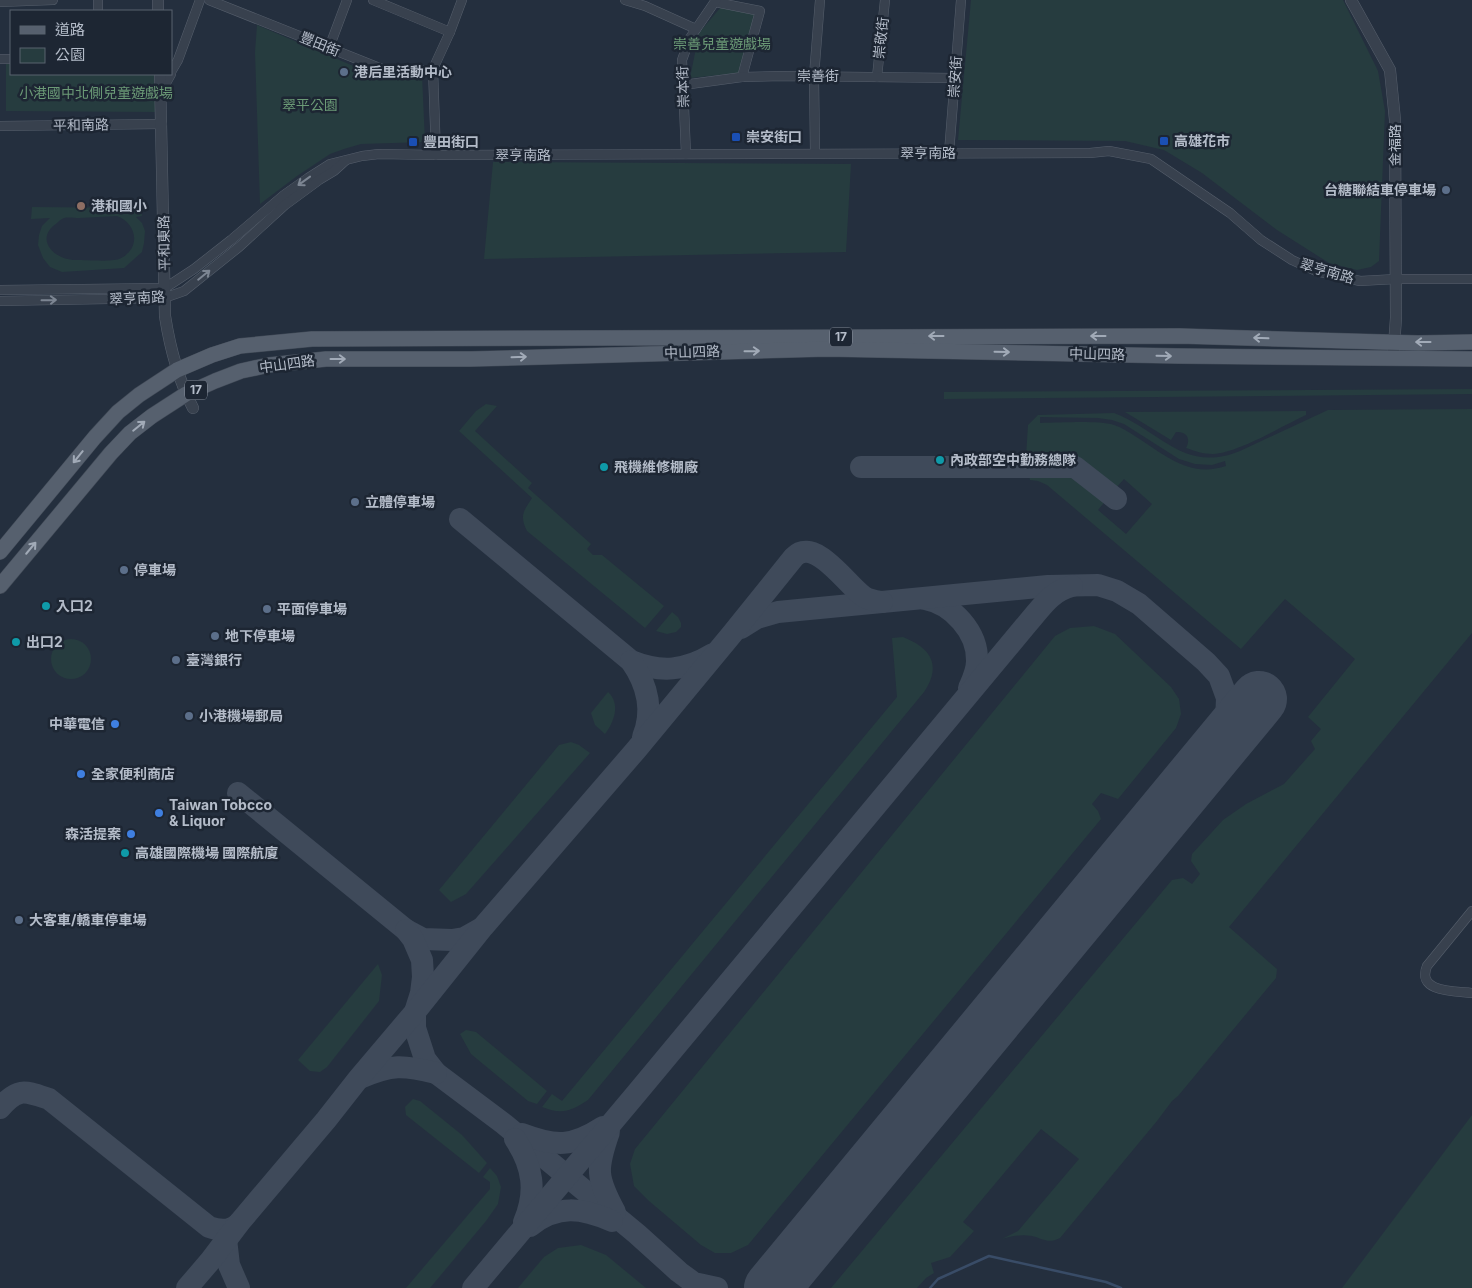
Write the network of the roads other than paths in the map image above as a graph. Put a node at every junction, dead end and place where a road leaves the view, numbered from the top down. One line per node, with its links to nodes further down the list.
1 (53, 0): 13 (street)
2 (200, 0): 18 (street)
3 (209, 0): 17 (street, 豐田街)
4 (348, 0): 17 (street)
5 (373, 0): 16 (street)
6 (462, 0): 16 (street)
7 (625, 0): 14 (street)
8 (820, 0): 22 (street)
9 (885, 0): 24 (street, 崇敬街)
10 (961, 0): 25 (street, 崇安街)
11 (1352, 0): 34 (street, 金福路)
12 (715, 1): 15 (street, 崇本街); 23 (street)
13 (0, 2)
14 (646, 3): 15 (street)
15 (696, 29): 26 (street, 崇本街)
16 (450, 32): 19 (street)
17 (330, 48): 19 (street, 豐田街)
18 (172, 71)
19 (433, 71): 33 (street)
20 (160, 75): 27 (street, 平和東路)
21 (170, 75): 27 (street)
22 (814, 76): 23 (street, 崇善街); 24 (street, 崇善街); 30 (street)
23 (742, 77): 26 (street, 崇善街)
24 (877, 77): 25 (street, 崇善街)
25 (955, 78): 31 (street, 崇安街)
26 (683, 85): 32 (street, 崇本街)
27 (161, 92): 28 (street, 平和東路)
28 (162, 124): 29 (street, 平和南路); 37 (street, 平和東路)
29 (0, 126)
30 (815, 153): 31 (street, 翠亨南路); 32 (street, 翠亨南路)
31 (949, 153): 34 (street, 翠亨南路)
32 (686, 154): 33 (street, 翠亨南路)
33 (436, 155): 37 (street, 翠亨南路)
34 (1396, 279): 35 (street, 翠亨南路); 39 (street, 金福路)
35 (1472, 279)
36 (0, 290): 37 (street, 翠亨南路)
37 (165, 293): 38 (street, 翠亨南路, one-way to 37); 43 (street, 平和東路)
38 (0, 301)
39 (1394, 342): 40 (main road, 中山四路 / 17, one-way to 39); 41 (street, 金福路); 43 (main road, 中山四路 / 17, one-way to 43)
40 (1472, 342)
41 (1393, 359): 42 (main road, 中山四路 / 17); 44 (main road, 中山四路 / 17, one-way to 41)
42 (1472, 359)
43 (177, 370): 44 (street, 平和東路); 46 (main road, 中山四路 / 17, one-way to 46)
44 (186, 394): 45 (street, 平和東路); 47 (main road, 中山四路 / 17, one-way to 44)
45 (193, 408)
46 (0, 552)
47 (0, 586)
48 (1472, 911): 49 (street)
49 (1472, 992)

